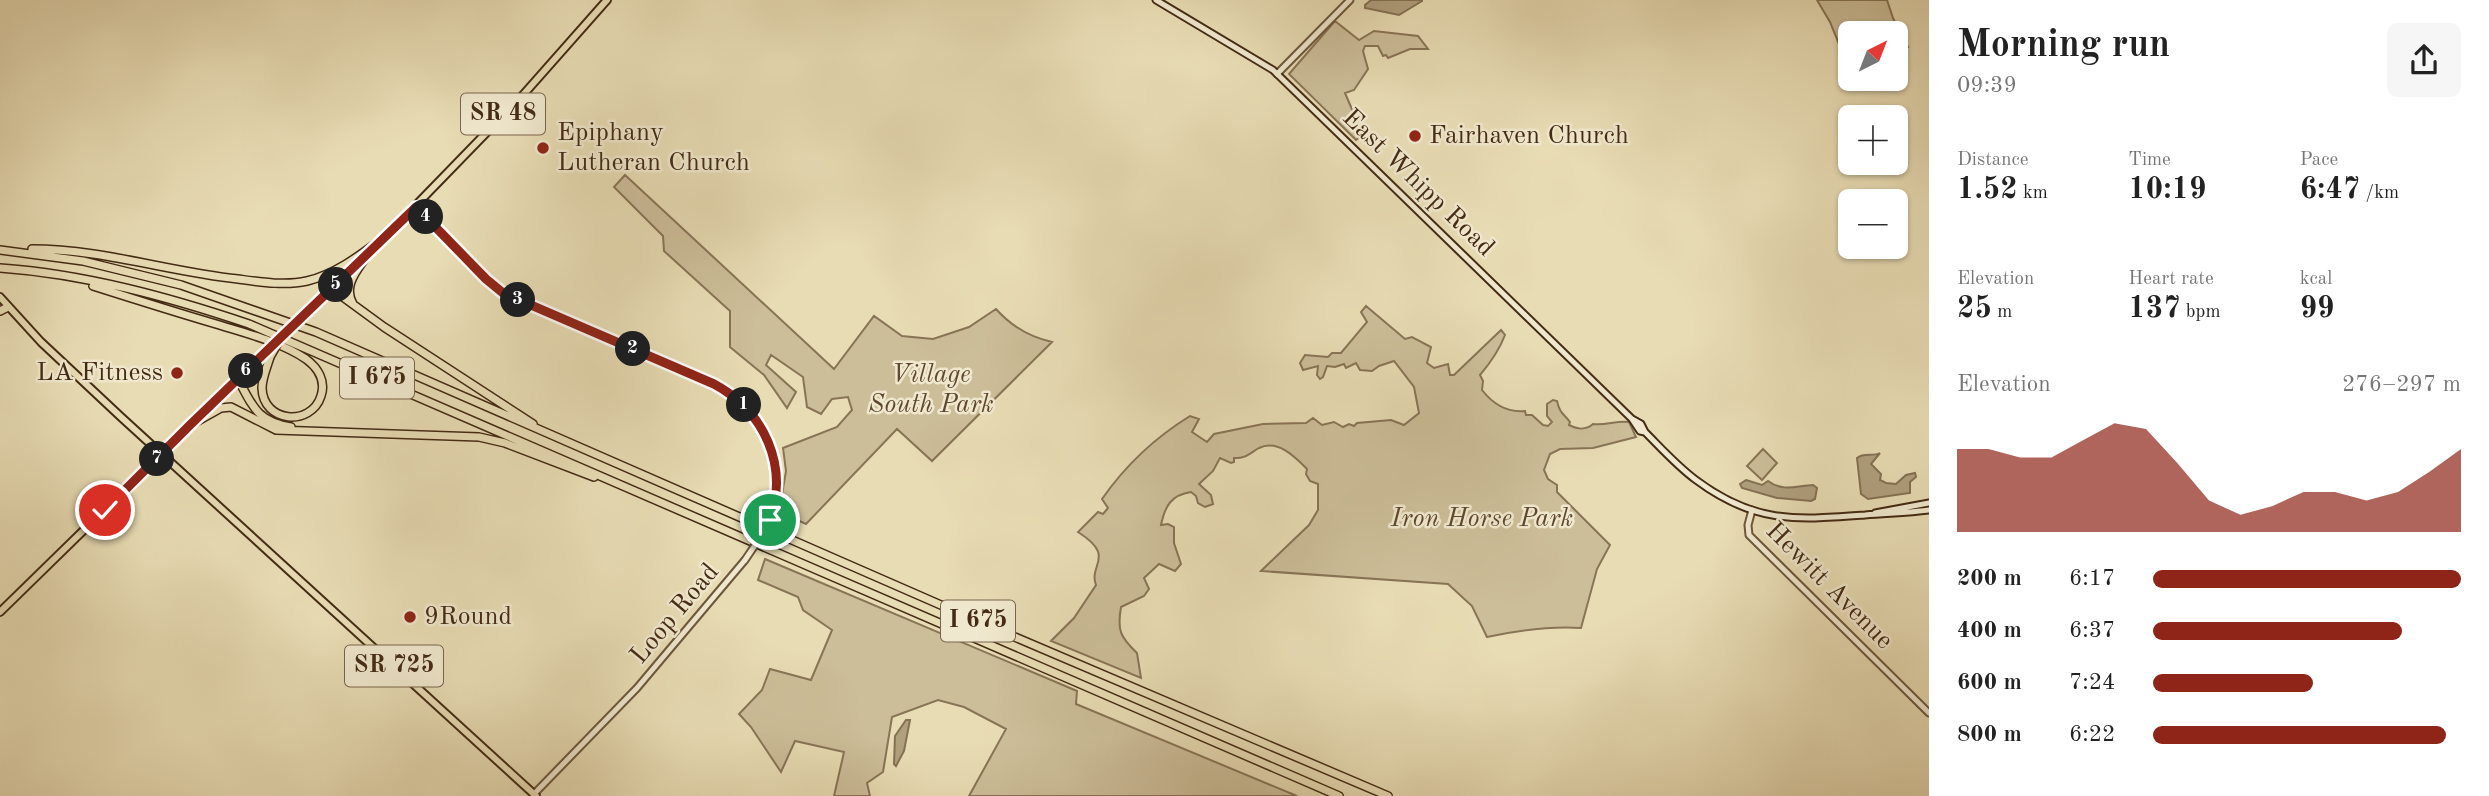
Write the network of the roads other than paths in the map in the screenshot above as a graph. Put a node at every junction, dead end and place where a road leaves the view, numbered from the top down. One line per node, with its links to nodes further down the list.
1 (607, 0): 5 (main road, SR 48)
2 (1156, 0): 4 (street, East Whipp Road)
3 (1350, 0): 4 (street)
4 (1277, 74): 25 (street, East Whipp Road)
5 (416, 207): 6 (main road, SR 48); 30 (street, Loop Road, bridge)
6 (390, 233): 7 (highway); 8 (main road, SR 48)
7 (0, 250): 21 (highway, I 675)
8 (368, 254): 11 (main road, SR 48); 14 (highway)
9 (0, 268): 10 (highway, I 675)
10 (66, 278): 17 (highway); 24 (highway, I 675)
11 (332, 289): 14 (highway); 16 (main road, SR 48, bridge)
12 (0, 297): 13 (main road)
13 (8, 307): 15 (highway); 22 (main road)
14 (356, 307): 21 (highway)
15 (0, 311)
16 (280, 339): 17 (highway, bridge)
17 (267, 356): 18 (main road)
18 (238, 379): 19 (main road); 20 (highway)
19 (189, 426): 20 (highway); 22 (main road)
20 (305, 430): 24 (highway)
21 (545, 433): 32 (highway, I 675)
22 (162, 454): 28 (main road); 30 (main road, SR 725)
23 (1929, 503): 27 (street)
24 (678, 508): 31 (highway, I 675)
25 (1752, 510): 27 (street, East Whipp Road); 29 (street, Hewitt Avenue)
26 (1929, 510): 27 (street)
27 (1869, 514)
28 (0, 612)
29 (1929, 713)
30 (536, 795)
31 (1339, 796)
32 (1388, 796)

